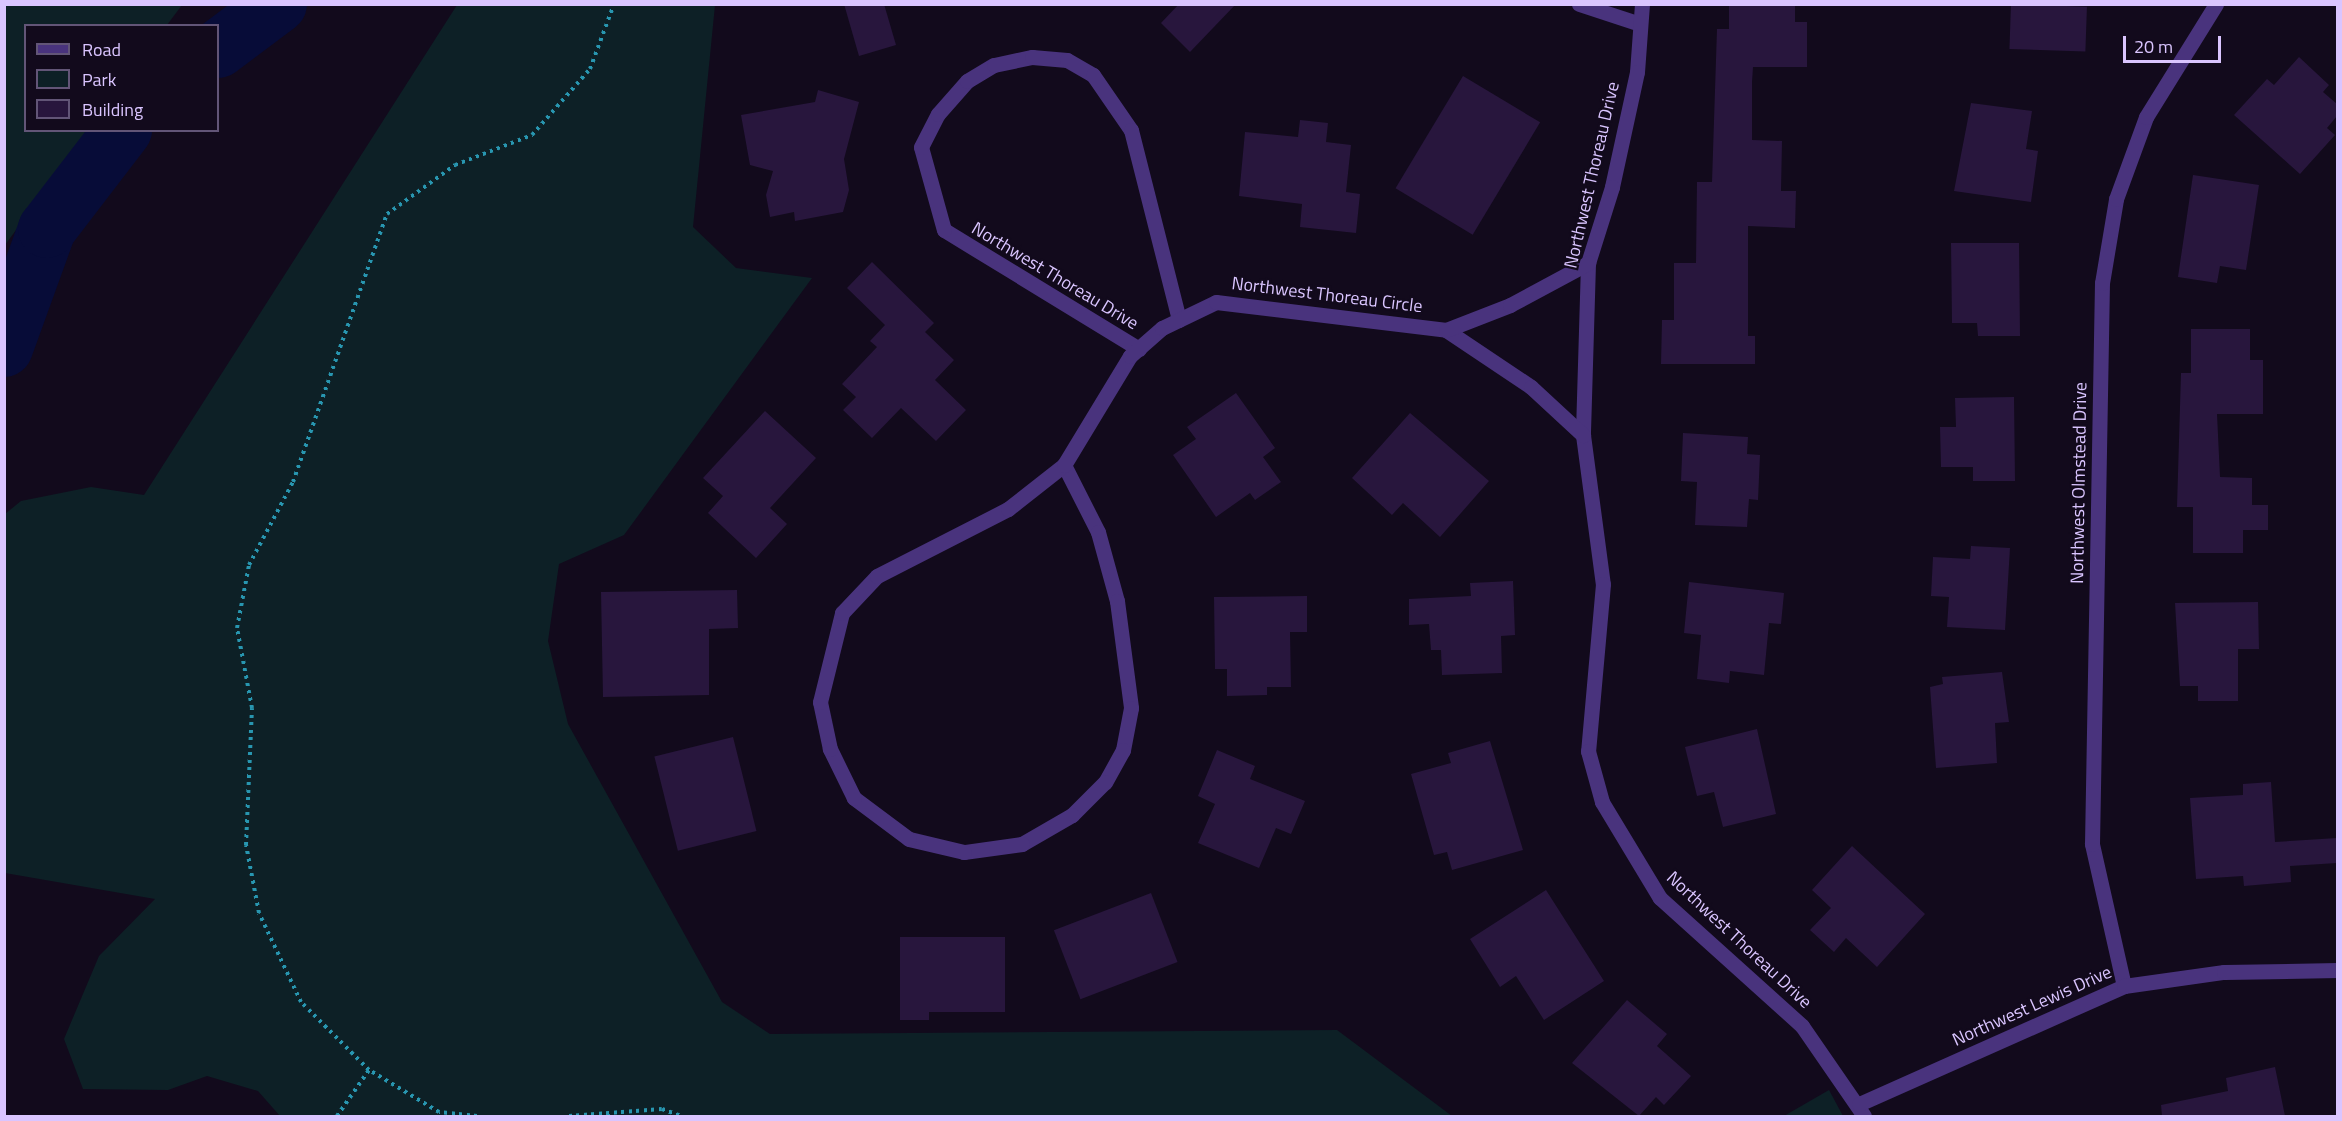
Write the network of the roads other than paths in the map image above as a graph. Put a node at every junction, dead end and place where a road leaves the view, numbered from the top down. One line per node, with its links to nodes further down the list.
1 (1579, 4): 4 (street)
2 (1642, 4): 4 (street, Northwest Thoreau Drive)
3 (2216, 4): 12 (street, Northwest Olmstead Drive)
4 (1640, 24): 5 (street, Northwest Thoreau Drive)
5 (1588, 263): 7 (street, Northwest Thoreau Circle); 9 (street, Northwest Thoreau Drive)
6 (1179, 320): 7 (street, Northwest Thoreau Circle); 8 (street, Northwest Thoreau Circle); 8 (street, Northwest Thoreau Drive)
7 (1446, 330): 9 (street, Northwest Thoreau Circle)
8 (1139, 349): 10 (street, Northwest Thoreau Circle)
9 (1583, 435): 13 (street, Northwest Thoreau Drive)
10 (1064, 465): 10 (street, Northwest Thoreau Circle)
11 (2337, 970): 12 (street, Northwest Lewis Drive)
12 (2124, 986): 13 (street, Northwest Lewis Drive)
13 (1861, 1110)

